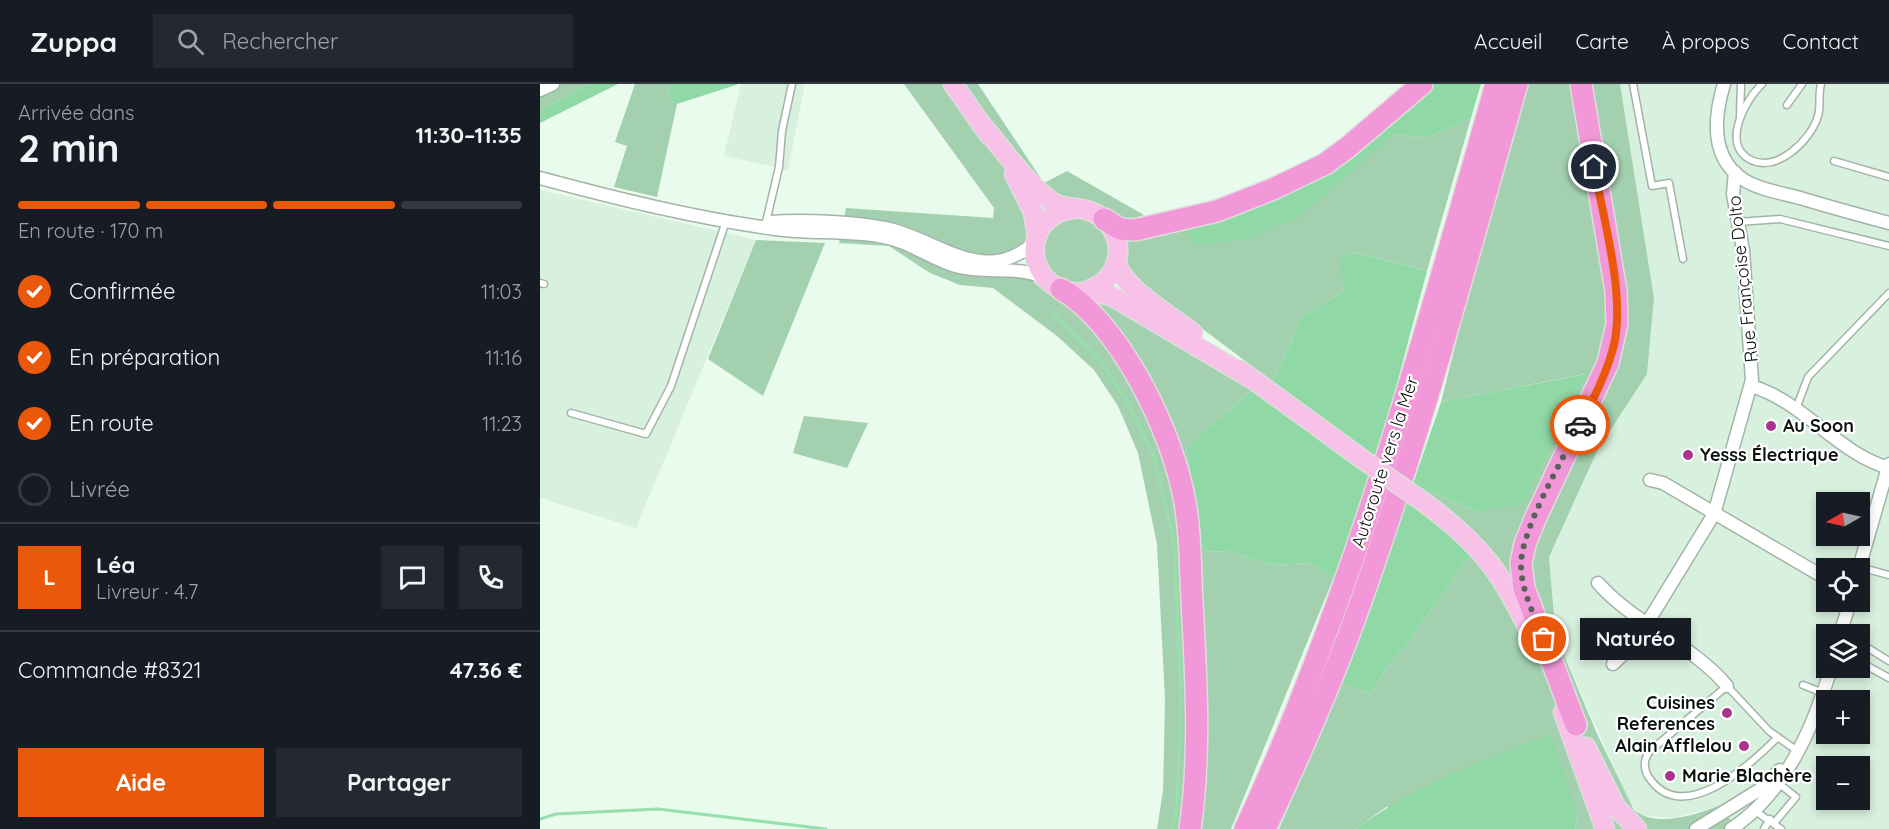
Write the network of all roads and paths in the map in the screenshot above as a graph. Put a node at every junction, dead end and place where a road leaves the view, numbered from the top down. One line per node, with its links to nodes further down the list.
1 (553, 84): 14 (street)
2 (792, 84): 26 (lane)
3 (953, 84): 17 (main road)
4 (1422, 84): 23 (highway)
5 (1496, 84): 66 (highway, Autoroute vers la Mer)
6 (1517, 84): 67 (highway)
7 (1581, 84): 59 (highway)
8 (1633, 84): 31 (lane)
9 (1724, 84): 19 (street)
10 (1741, 84): 16 (lane)
11 (1762, 84): 16 (lane)
12 (1802, 84): 15 (lane)
13 (1821, 84): 16 (lane)
14 (540, 90)
15 (1787, 105)
16 (1741, 116)
17 (982, 125): 22 (main road); 29 (main road)
18 (1834, 161): 20 (lane)
19 (1735, 172): 25 (street, Rue Françoise Dolto); 27 (street)
20 (1889, 177)
21 (540, 178): 24 (street)
22 (1073, 209): 23 (main road); 29 (main road)
23 (1104, 219): 32 (main road)
24 (726, 221): 28 (street); 39 (lane)
25 (1738, 222): 30 (lane); 37 (street, Rue Françoise Dolto)
26 (766, 223): 28 (street); 29 (street)
27 (1889, 223)
28 (746, 224): 33 (street)
29 (1036, 239): 33 (main road)
30 (1889, 246)
31 (1683, 259)
32 (1116, 262): 34 (main road); 36 (main road)
33 (1053, 284): 34 (main road); 65 (highway)
34 (1086, 291): 36 (main road)
35 (1889, 293): 38 (lane)
36 (1250, 378): 56 (main road, bridge)
37 (1751, 386): 38 (street); 42 (street, Rue Françoise Dolto)
38 (1796, 410): 40 (street)
39 (571, 413)
40 (1889, 466): 43 (street)
41 (1650, 480): 42 (street)
42 (1714, 514): 45 (street); 48 (street, Rue Françoise Dolto)
43 (1862, 558)
44 (1870, 570): 46 (lane)
45 (1816, 573)
46 (1889, 574)
47 (1598, 583): 48 (street)
48 (1647, 624): 51 (street, Rue Françoise Dolto); 54 (street)
49 (1870, 650): 50 (lane)
50 (1889, 661)
51 (1613, 664)
52 (1870, 668): 53 (lane)
53 (1889, 678)
54 (1727, 686): 60 (lane); 60 (lane)
55 (1803, 686): 57 (lane)
56 (1556, 690): 59 (main road); 68 (main road)
57 (1816, 691)
58 (1816, 708): 61 (street)
59 (1576, 725): 69 (main road)
60 (1777, 738): 61 (lane)
61 (1796, 750): 62 (street); 70 (street)
62 (1778, 783): 63 (street); 64 (lane)
63 (1755, 811): 64 (lane); 71 (street)
64 (1776, 825): 72 (lane)
65 (1190, 829)
66 (1245, 829)
67 (1266, 829)
68 (1605, 829)
69 (1637, 829)
70 (1696, 829)
71 (1731, 829)
72 (1764, 829)

